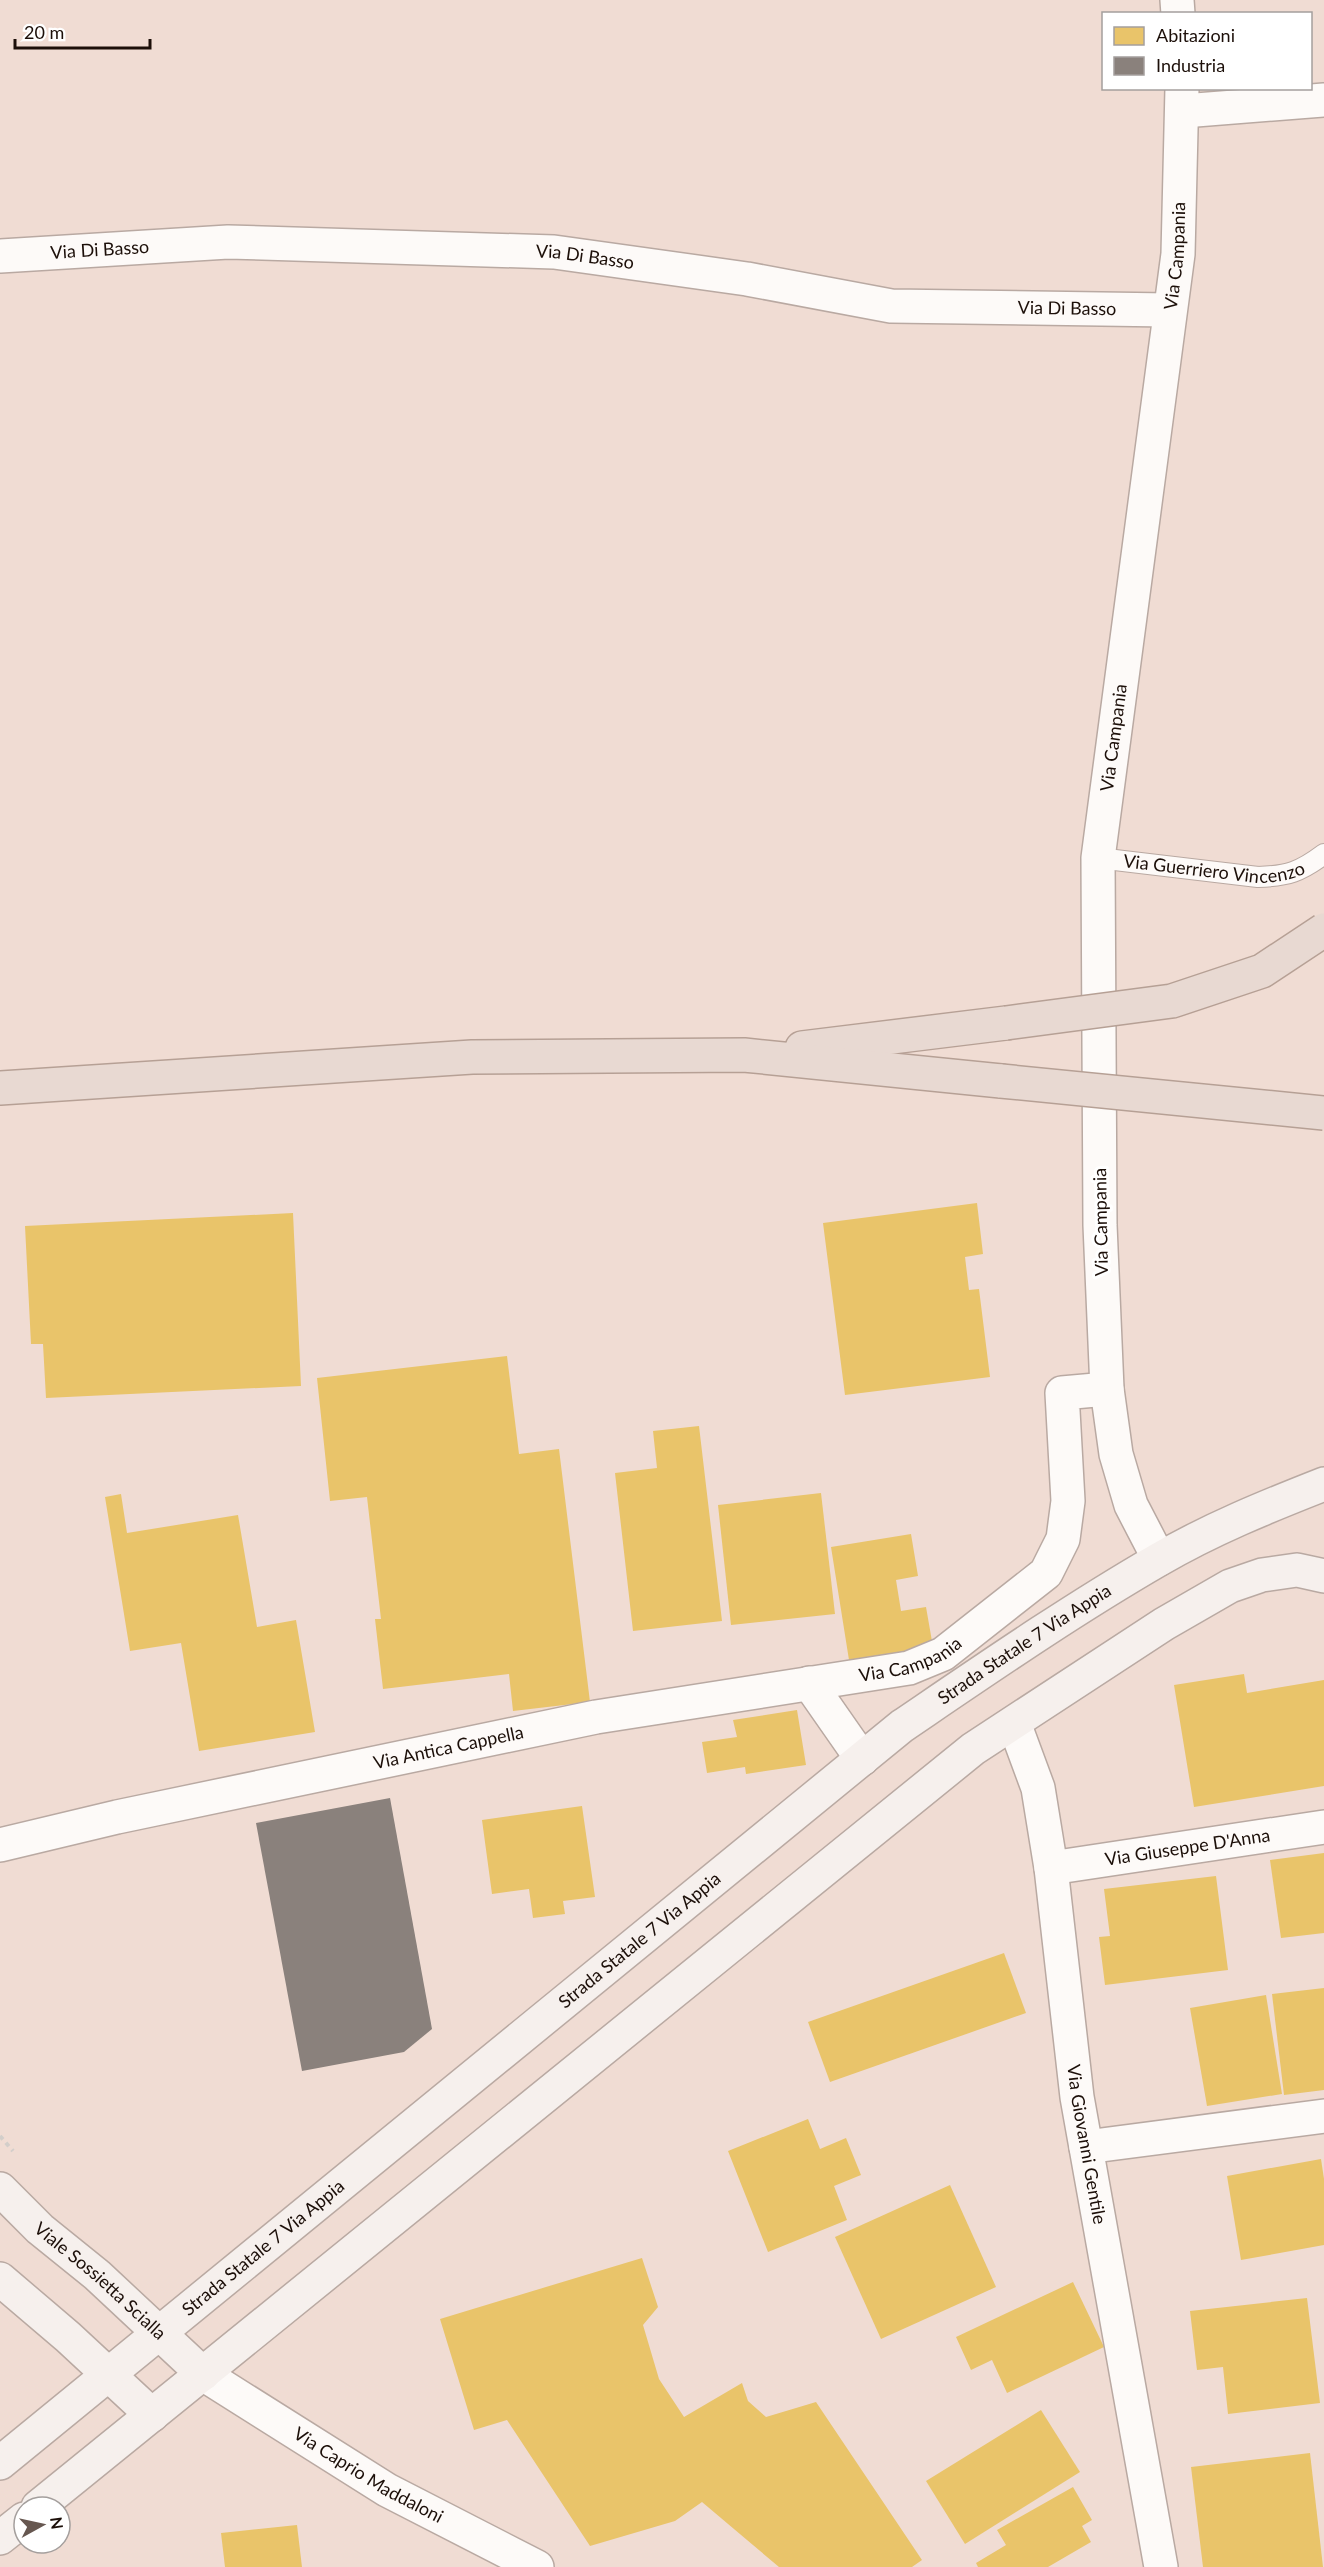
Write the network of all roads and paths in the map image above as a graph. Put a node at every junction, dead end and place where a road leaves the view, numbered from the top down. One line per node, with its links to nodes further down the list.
1 (1182, 100): 2 (street); 4 (street, Via Campania)
2 (1324, 100)
3 (0, 256): 4 (street, Via Di Basso)
4 (1169, 310): 6 (street, Via Campania)
5 (1324, 854): 6 (lane, Via Guerriero Vincenzo)
6 (1098, 858): 11 (street, Via Campania)
7 (1324, 930): 8 (highway, bridge)
8 (744, 1055): 9 (highway); 10 (highway, bridge)
9 (0, 1088)
10 (1324, 1113)
11 (1107, 1389): 13 (street, Via Campania); 15 (street, Via Campania)
12 (1324, 1484): 13 (main road, Strada Statale 7 Via Appia)
13 (1159, 1559): 17 (main road, Strada Statale 7 Via Appia)
14 (1324, 1576): 16 (main road)
15 (809, 1683): 17 (street); 19 (street, Via Antica Cappella)
16 (1014, 1722): 20 (street, Via Giovanni Gentile); 27 (main road)
17 (862, 1759): 25 (main road, Strada Statale 7 Via Appia)
18 (1324, 1827): 20 (street, Via Giuseppe D'Anna)
19 (0, 1845)
20 (1051, 1868): 22 (street, Via Giovanni Gentile)
21 (1324, 2116): 22 (street)
22 (1086, 2147): 34 (street, Via Giovanni Gentile)
23 (0, 2188): 25 (main road, Viale Sossietta Scialla)
24 (0, 2279): 26 (main road)
25 (159, 2333): 26 (main road, Strada Statale 7 Via Appia); 27 (main road, Viale Sossietta Scialla)
26 (108, 2374): 28 (main road); 29 (main road, Strada Statale 7 Via Appia)
27 (203, 2374): 28 (main road); 33 (street, Via Caprio Maddaloni)
28 (152, 2415): 30 (main road)
29 (0, 2463)
30 (53, 2495)
31 (12, 2528): 32 (main road)
32 (0, 2538)
33 (537, 2567)
34 (1161, 2567)

